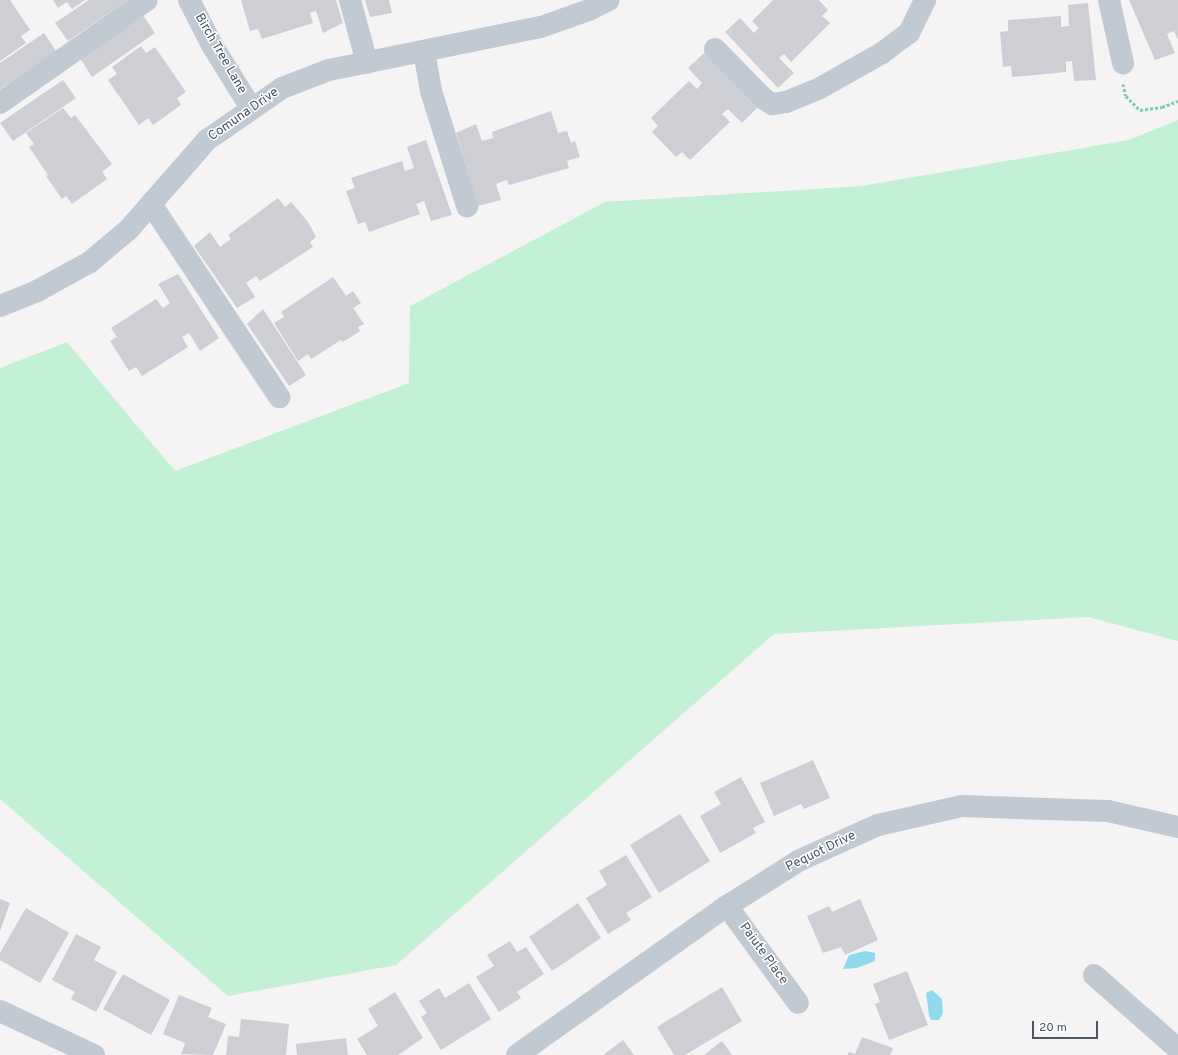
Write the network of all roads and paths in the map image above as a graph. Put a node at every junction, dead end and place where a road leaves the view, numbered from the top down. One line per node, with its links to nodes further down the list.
1 (147, 0): 12 (street)
2 (189, 0): 13 (street, Birch Tree Lane)
3 (350, 0): 9 (street)
4 (609, 0): 8 (street, Comuna Drive)
5 (925, 0): 7 (street)
6 (1109, 0): 10 (street)
7 (715, 49)
8 (424, 51): 9 (street, Comuna Drive); 15 (street)
9 (367, 62): 13 (street, Comuna Drive)
10 (1123, 63): 11 (path)
11 (1178, 100)
12 (0, 103)
13 (251, 108): 14 (street, Comuna Drive)
14 (151, 204): 16 (street, Comuna Drive); 17 (street)
15 (467, 206)
16 (0, 306)
17 (279, 396)
18 (1178, 827): 19 (street, Pequot Drive)
19 (727, 906): 21 (street, Paiute Place); 25 (street, Pequot Drive)
20 (1094, 975): 23 (street)
21 (798, 1003)
22 (0, 1011): 24 (street)
23 (1178, 1049)
24 (82, 1052)
25 (517, 1055)

